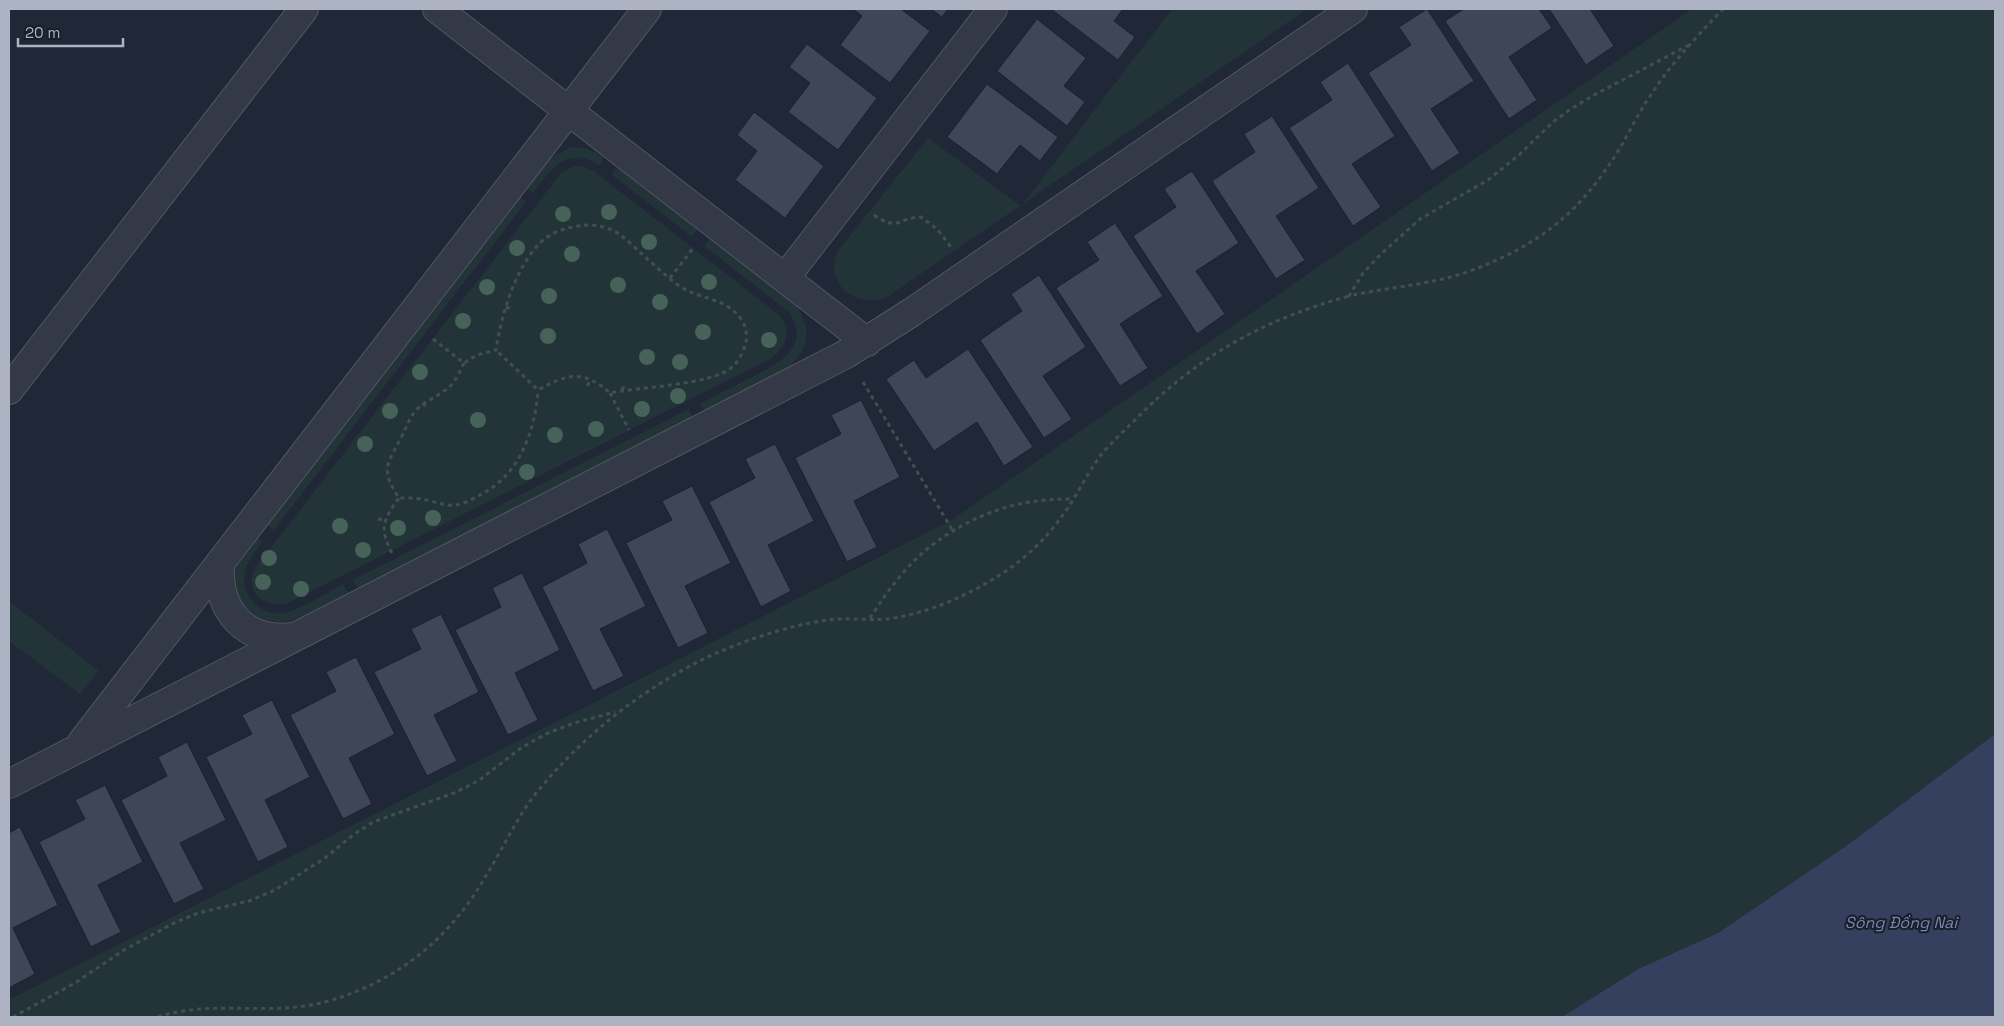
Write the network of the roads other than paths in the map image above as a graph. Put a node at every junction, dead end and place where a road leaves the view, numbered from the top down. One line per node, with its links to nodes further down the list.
1 (304, 9): 11 (street)
2 (437, 9): 8 (street)
3 (647, 9): 8 (street)
4 (993, 9): 9 (street)
5 (1338, 9): 7 (street)
6 (1354, 9): 7 (street)
7 (1321, 31): 10 (street)
8 (568, 111): 9 (street); 12 (street)
9 (785, 278): 10 (street)
10 (856, 348): 13 (street)
11 (9, 390)
12 (220, 563): 13 (street); 14 (street)
13 (294, 636): 14 (street)
14 (77, 748): 15 (street)
15 (9, 784)

